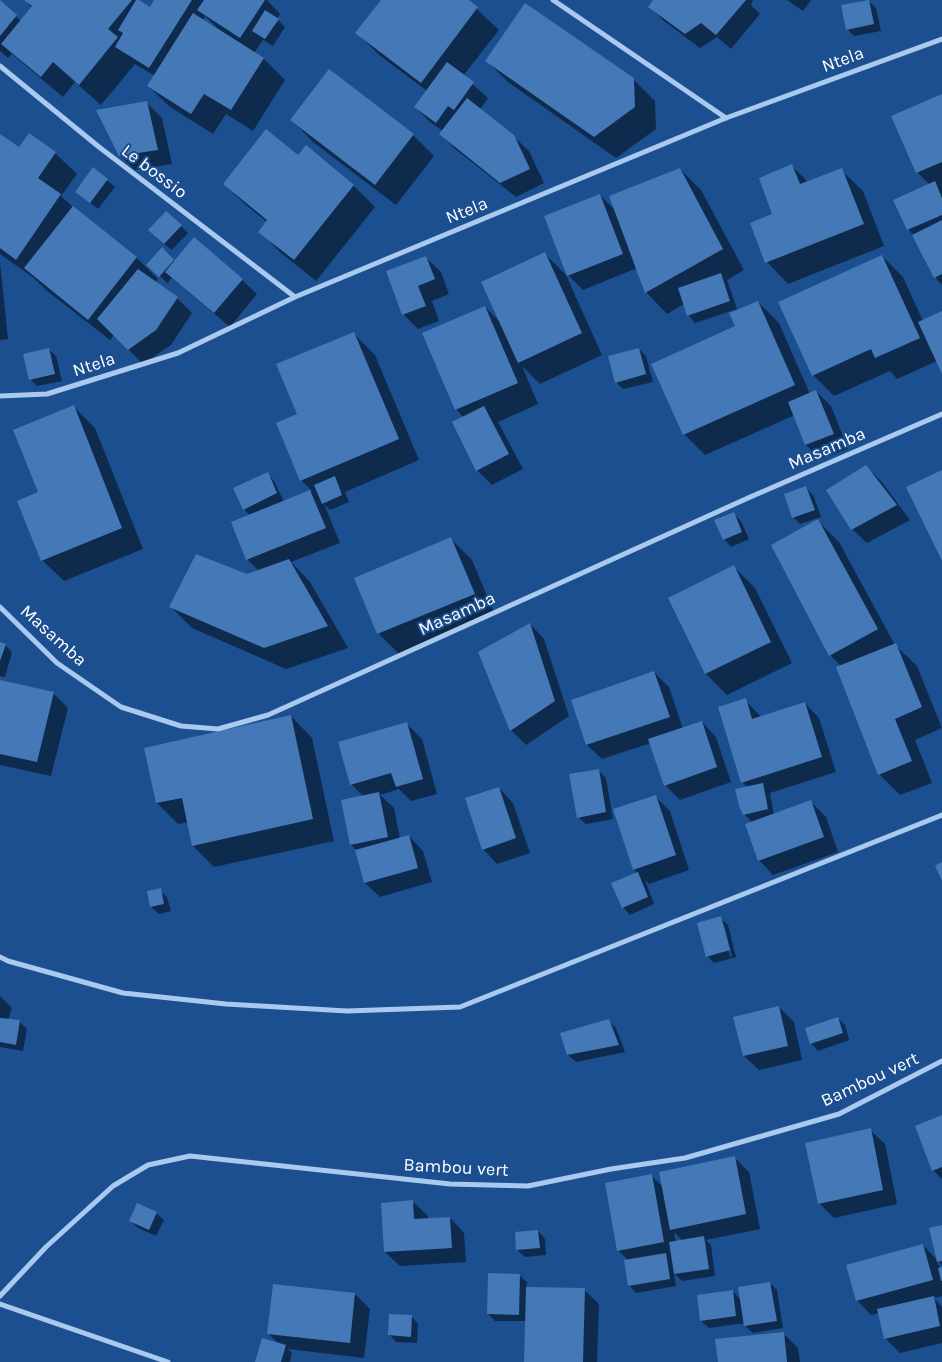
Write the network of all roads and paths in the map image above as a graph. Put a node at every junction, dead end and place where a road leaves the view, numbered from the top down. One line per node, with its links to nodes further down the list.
1 (553, 0): 4 (street)
2 (942, 39): 4 (street, Ntela)
3 (0, 66): 5 (street, Le bossio)
4 (726, 118): 5 (street, Ntela)
5 (294, 297): 6 (street, Ntela)
6 (0, 396)
7 (942, 414): 8 (street, Masamba)
8 (0, 607)
9 (942, 815): 10 (street)
10 (0, 958)
11 (942, 1061): 12 (street, Bambou vert)
12 (0, 1296)
13 (0, 1304): 14 (street)
14 (168, 1362)

